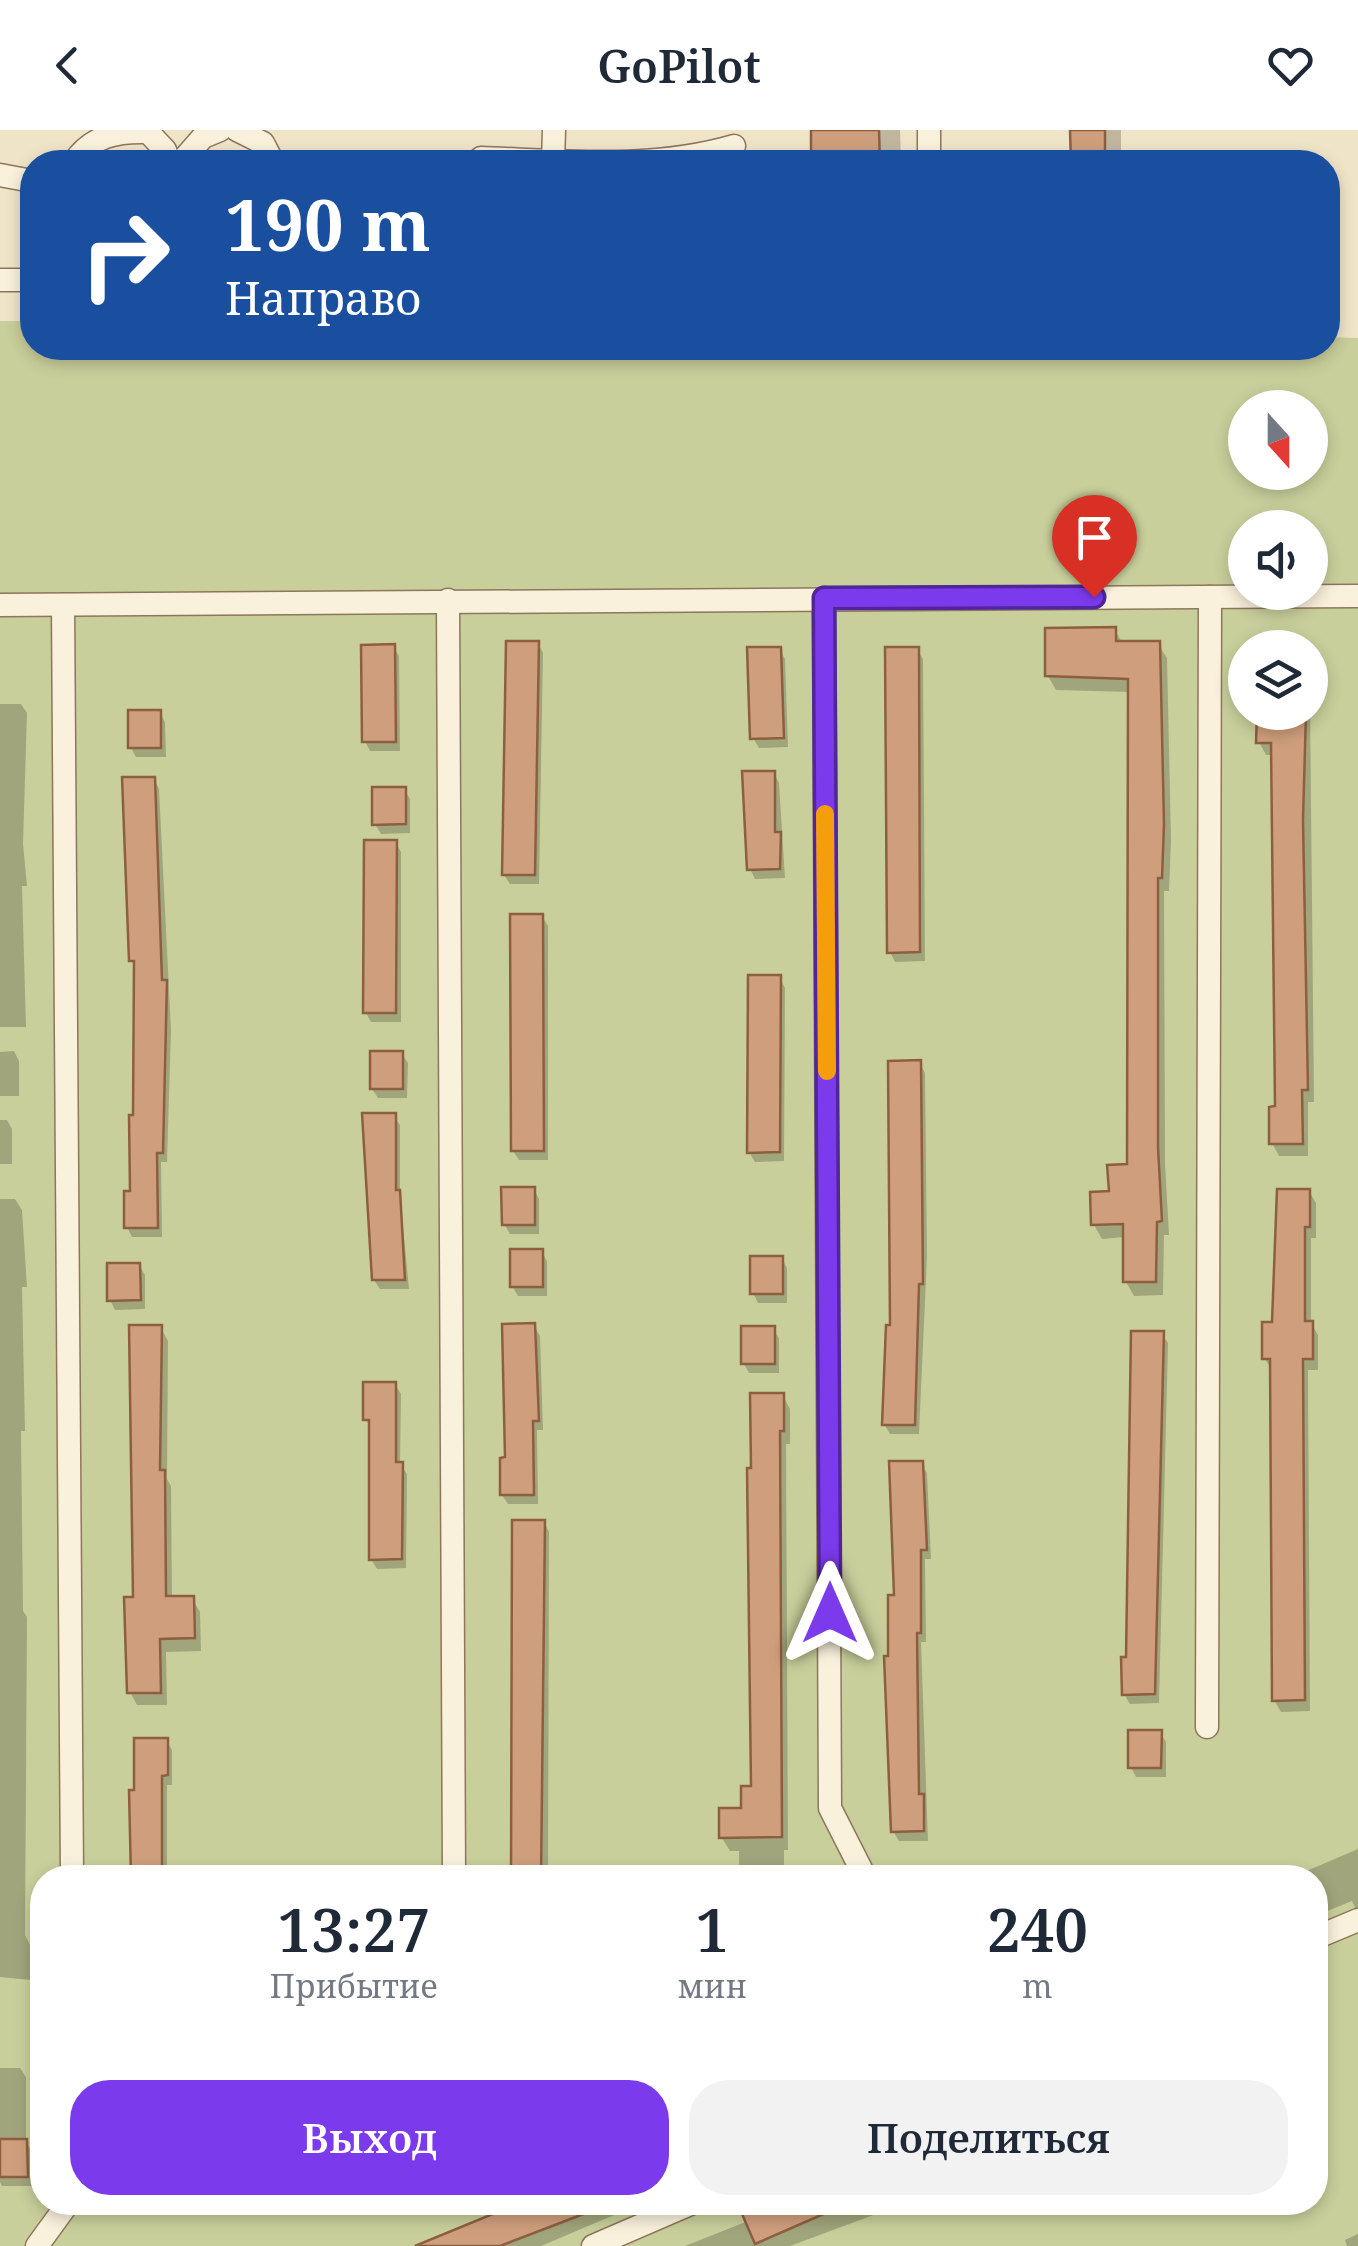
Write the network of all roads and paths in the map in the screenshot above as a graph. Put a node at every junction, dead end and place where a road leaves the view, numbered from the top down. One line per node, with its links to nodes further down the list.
1 (220, 130): 5 (lane)
2 (238, 130): 6 (lane)
3 (84, 150): 4 (lane)
4 (165, 150)
5 (191, 150)
6 (267, 150)
7 (1358, 596): 8 (lane)
8 (1210, 597): 9 (lane); 13 (lane)
9 (824, 598): 10 (lane); 16 (lane)
10 (448, 600): 11 (lane); 15 (lane)
11 (63, 604): 12 (lane); 14 (lane)
12 (0, 605)
13 (1208, 1727)
14 (72, 1865)
15 (454, 1865)
16 (858, 1865)
17 (1358, 1920): 18 (lane)
18 (1328, 1933)
19 (60, 2215): 21 (lane)
20 (665, 2215): 22 (lane)
21 (37, 2246)
22 (593, 2246)

